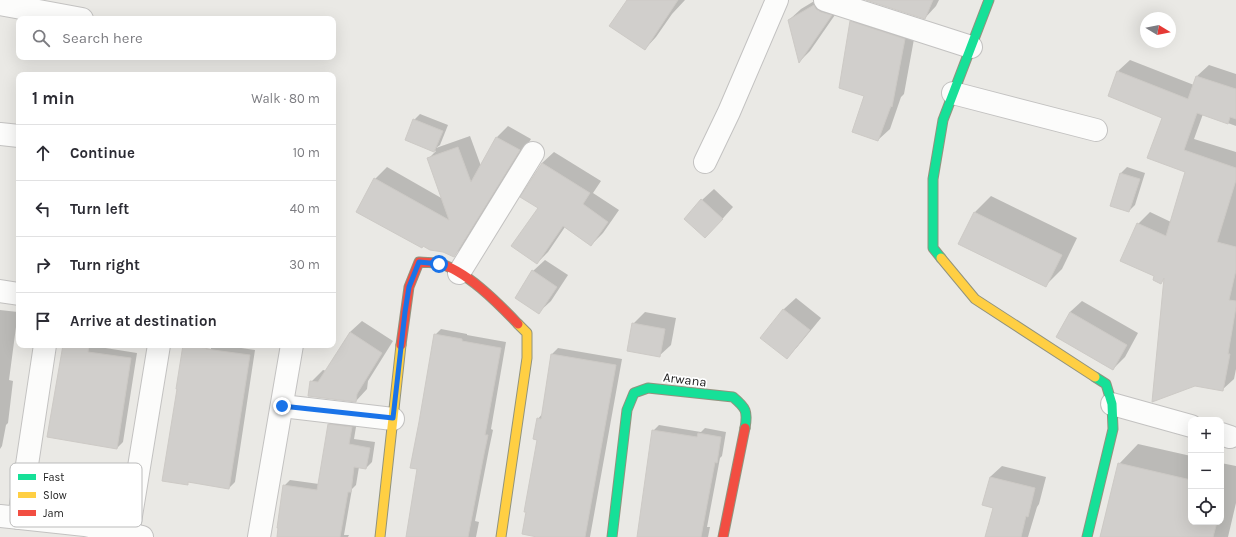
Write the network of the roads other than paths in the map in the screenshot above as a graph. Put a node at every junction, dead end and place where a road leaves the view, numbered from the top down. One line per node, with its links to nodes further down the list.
1 (777, 0): 12 (street)
2 (825, 0): 6 (street)
3 (989, 0): 6 (street)
4 (0, 4): 5 (street)
5 (66, 16)
6 (971, 47): 7 (street)
7 (953, 93): 8 (street); 19 (street)
8 (1096, 130)
9 (0, 134): 10 (street)
10 (16, 136)
11 (533, 153): 13 (street)
12 (704, 162)
13 (459, 273): 21 (street); 30 (street)
14 (0, 290): 15 (street)
15 (16, 293)
16 (44, 348): 23 (street)
17 (160, 348): 24 (street)
18 (292, 348): 20 (street)
19 (1112, 404): 22 (street); 33 (street)
20 (282, 406): 21 (street); 28 (street)
21 (393, 418): 29 (street)
22 (1188, 425)
23 (20, 463)
24 (142, 483)
25 (63, 527): 26 (street)
26 (84, 531): 27 (street)
27 (135, 536)
28 (259, 537)
29 (380, 537)
30 (501, 537)
31 (612, 537): 32 (street, Arwana)
32 (723, 537)
33 (1086, 537)

